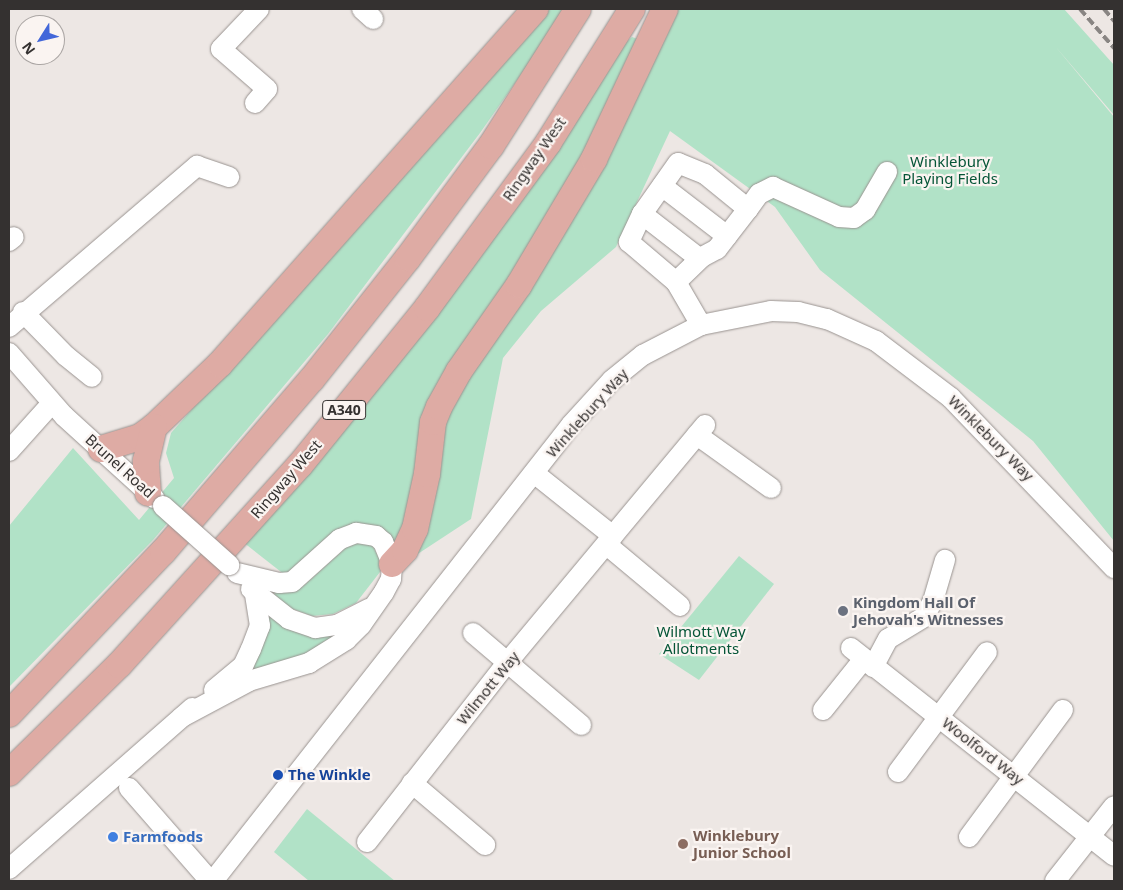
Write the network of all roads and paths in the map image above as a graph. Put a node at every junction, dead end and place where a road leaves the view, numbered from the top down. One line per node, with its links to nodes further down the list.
1 (259, 9): 6 (street)
2 (535, 9): 21 (main road)
3 (578, 9): 41 (main road, A340)
4 (632, 9): 46 (main road, Ringway West / A340)
5 (665, 9): 29 (main road)
6 (255, 103)
7 (888, 172): 10 (street)
8 (229, 177): 15 (street)
9 (662, 186): 10 (street); 11 (street); 12 (street)
10 (748, 209): 12 (street)
11 (642, 214): 13 (street); 14 (street)
12 (727, 236): 13 (street)
13 (700, 259): 14 (street)
14 (676, 282): 16 (street)
15 (23, 312): 17 (street); 19 (street)
16 (701, 325): 24 (street, Winklebury Way); 30 (street, Winklebury Way)
17 (9, 327)
18 (9, 354): 20 (street, Brunel Road)
19 (92, 376)
20 (42, 400): 22 (street, Brunel Road); 23 (street)
21 (154, 428): 22 (main road); 26 (main road)
22 (101, 449): 26 (street, Brunel Road)
23 (9, 451)
24 (534, 473): 27 (street); 57 (street, Winklebury Way)
25 (771, 488): 27 (street, Wilmott Way)
26 (156, 499): 31 (street, Brunel Road, bridge)
27 (610, 540): 34 (street); 38 (street, Wilmott Way)
28 (946, 560): 37 (street)
29 (392, 564): 31 (street, Brunel Road); 33 (street)
30 (1114, 568)
31 (233, 569): 32 (street, Brunel Road)
32 (255, 594): 33 (street, Brunel Road); 42 (street)
33 (376, 604): 42 (street)
34 (680, 606)
35 (473, 633): 38 (street)
36 (987, 652): 43 (street)
37 (863, 658): 39 (street); 43 (street, Woolford Way)
38 (506, 664): 44 (street); 48 (street, Wilmott Way)
39 (822, 710)
40 (1063, 710): 47 (street)
41 (9, 714)
42 (182, 716): 56 (street)
43 (939, 716): 45 (street); 47 (street, Woolford Way)
44 (582, 724)
45 (898, 772)
46 (9, 774)
47 (1015, 775): 51 (street, Woolford Way); 52 (street)
48 (412, 783): 53 (street, Wilmott Way); 54 (street)
49 (130, 788): 57 (street)
50 (1114, 806): 51 (street)
51 (1090, 836): 55 (street, Woolford Way); 58 (street)
52 (969, 837)
53 (367, 842)
54 (485, 845)
55 (1114, 856)
56 (9, 869)
57 (212, 881)
58 (1055, 881)

